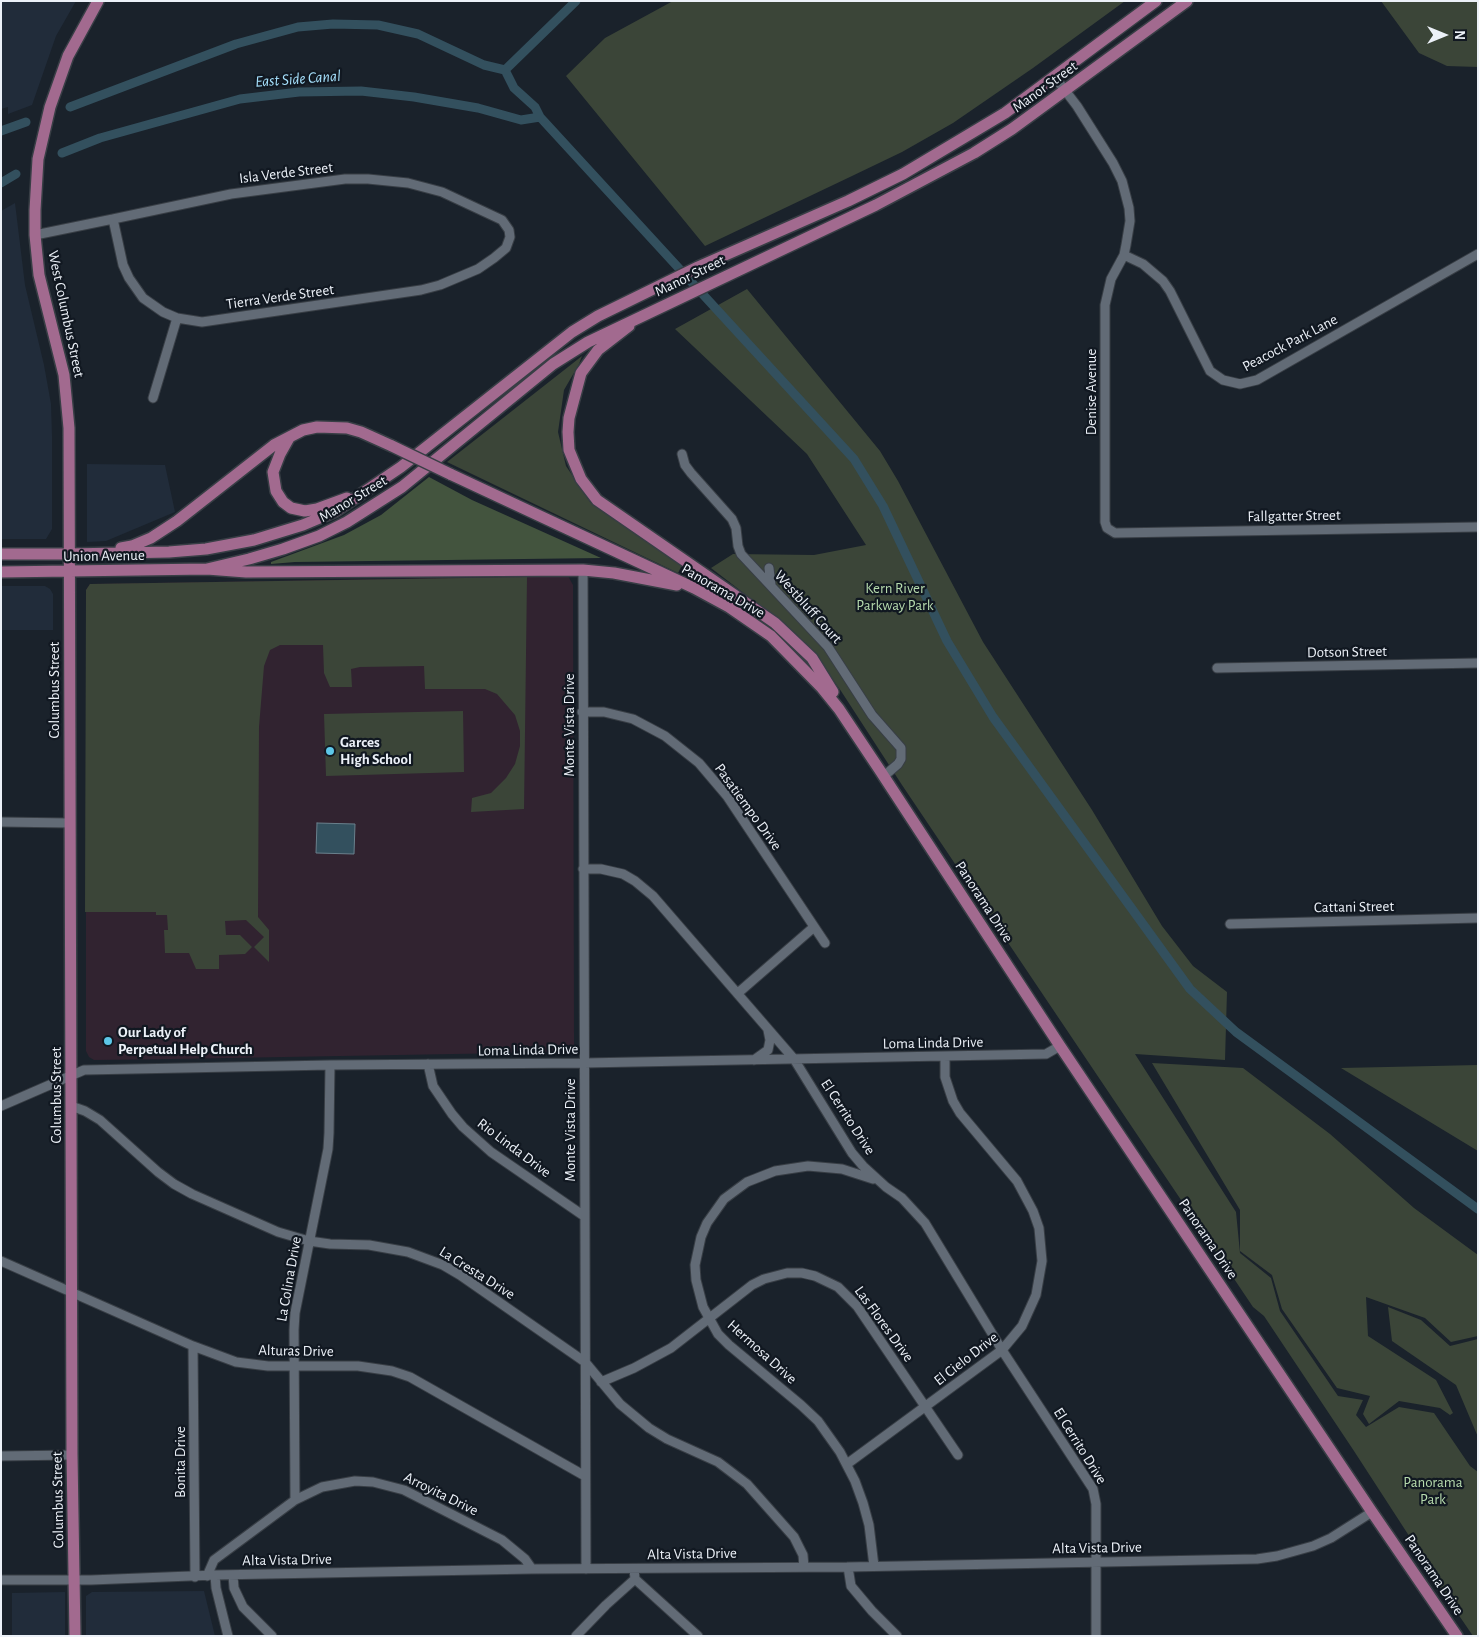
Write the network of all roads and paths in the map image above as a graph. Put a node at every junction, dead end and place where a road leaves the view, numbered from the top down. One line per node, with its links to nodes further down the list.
1 (98, 1): 7 (main road, West Columbus Street)
2 (1156, 1): 4 (main road, Manor Street)
3 (1187, 1): 5 (main road, Manor Street)
4 (1054, 76): 5 (street); 16 (main road, Manor Street)
5 (1066, 90): 10 (street); 12 (main road, Manor Street)
6 (113, 218): 7 (street, Isla Verde Street); 8 (street, Isla Verde Street); 11 (street, Tierra Verde Street)
7 (35, 235): 21 (main road, West Columbus Street)
8 (503, 250): 11 (street, Tierra Verde Street)
9 (1478, 254): 10 (street, Peacock Park Lane)
10 (1124, 255): 18 (street, Denise Avenue)
11 (177, 318): 13 (street)
12 (638, 318): 24 (main road, Manor Street); 33 (main road)
13 (153, 398)
14 (290, 436): 16 (main road); 22 (main road, Panorama Drive); 29 (main road, Panorama Drive, bridge)
15 (682, 454): 28 (street, Westbluff Court)
16 (369, 490): 19 (main road, Manor Street)
17 (1478, 527): 18 (street, Fallgatter Street)
18 (1110, 531)
19 (206, 548): 22 (main road, Union Avenue)
20 (1, 554): 21 (main road, Union Avenue)
21 (69, 554): 22 (main road, Union Avenue); 27 (main road, Columbus Street)
22 (87, 554)
23 (769, 568): 28 (street)
24 (207, 569): 25 (main road); 27 (main road, Union Avenue)
25 (583, 570): 29 (main road); 32 (street, Monte Vista Drive)
26 (1, 572): 27 (main road, Union Avenue)
27 (69, 572): 35 (main road, Columbus Street)
28 (771, 585): 33 (street, Westbluff Court)
29 (694, 588): 33 (main road, Panorama Drive)
30 (1478, 663): 31 (street, Dotson Street)
31 (1217, 668)
32 (582, 712): 36 (street, Monte Vista Drive); 39 (street, Pasatiempo Drive)
33 (881, 772): 43 (main road, Panorama Drive)
34 (1, 822): 35 (street)
35 (70, 823): 50 (main road, Columbus Street)
36 (583, 869): 41 (street, El Cerrito Drive); 47 (street, Monte Vista Drive)
37 (1478, 918): 38 (street, Cattani Street)
38 (1230, 924)
39 (814, 927): 40 (street, Pasatiempo Drive); 41 (street)
40 (825, 944)
41 (738, 994): 42 (street, El Cerrito Drive)
42 (768, 1028): 45 (street, El Cerrito Drive); 46 (street)
43 (1060, 1046): 44 (street, Loma Linda Drive); 71 (main road, Panorama Drive)
44 (945, 1056): 45 (street, Loma Linda Drive); 60 (street, El Cielo Drive)
45 (794, 1059): 46 (street, Loma Linda Drive); 53 (street, El Cerrito Drive)
46 (754, 1060): 47 (street, Loma Linda Drive)
47 (584, 1063): 48 (street, Loma Linda Drive); 54 (street, Monte Vista Drive)
48 (428, 1064): 49 (street, Loma Linda Drive); 54 (street, Rio Linda Drive)
49 (330, 1065): 50 (street, Loma Linda Drive); 55 (street, La Colina Drive)
50 (71, 1075): 51 (street, Loma Linda Drive); 52 (main road, Columbus Street)
51 (1, 1106)
52 (71, 1106): 55 (street, La Cresta Drive); 57 (main road, Columbus Street)
53 (886, 1187): 58 (street, Hermosa Drive); 60 (street, El Cerrito Drive)
54 (584, 1216): 61 (street, Monte Vista Drive)
55 (309, 1241): 61 (street, La Cresta Drive); 62 (street, La Colina Drive)
56 (1, 1261): 57 (street, Alturas Drive)
57 (71, 1293): 59 (street, Alturas Drive); 65 (main road, Columbus Street)
58 (708, 1319): 63 (street, Las Flores Drive); 64 (street, Las Flores Drive); 68 (street, Hermosa Drive)
59 (193, 1346): 62 (street, Alturas Drive); 81 (street, Bonita Drive)
60 (1002, 1350): 64 (street, El Cielo Drive); 72 (street, El Cerrito Drive)
61 (584, 1362): 63 (street, La Cresta Drive); 69 (street, Monte Vista Drive)
62 (294, 1366): 69 (street, Alturas Drive); 70 (street, La Colina Drive)
63 (601, 1382): 73 (street, La Cresta Drive)
64 (926, 1407): 66 (street, Las Flores Drive); 68 (street, El Cielo Drive)
65 (72, 1455): 67 (street); 83 (main road, Columbus Street)
66 (958, 1455)
67 (1, 1456)
68 (847, 1464): 74 (street, Hermosa Drive)
69 (585, 1476): 76 (street, Monte Vista Drive)
70 (294, 1500): 78 (street, Arroyita Drive); 80 (street, Arroyita Drive)
71 (1372, 1512): 72 (street, Alta Vista Drive); 94 (main road, Panorama Drive)
72 (1095, 1562): 74 (street, Alta Vista Drive); 93 (street, El Cerrito Drive)
73 (804, 1566): 75 (street, Alta Vista Drive); 77 (street, Alta Vista Drive)
74 (874, 1566): 75 (street, Alta Vista Drive)
75 (848, 1567): 85 (street)
76 (586, 1569): 77 (street, Alta Vista Drive); 78 (street, Alta Vista Drive)
77 (634, 1569): 84 (street)
78 (532, 1570): 79 (street, Alta Vista Drive)
79 (232, 1575): 80 (street, Alta Vista Drive); 88 (street)
80 (211, 1576): 81 (street, Alta Vista Drive); 87 (street)
81 (195, 1577): 83 (street, Alta Vista Drive)
82 (1, 1580): 83 (street, Alta Vista Drive)
83 (74, 1580): 86 (main road, Columbus Street)
84 (635, 1580): 89 (street); 90 (street)
85 (872, 1611): 91 (street); 92 (street)
86 (75, 1636)
87 (228, 1636)
88 (272, 1636)
89 (576, 1636)
90 (698, 1636)
91 (889, 1636)
92 (897, 1636)
93 (1096, 1636)
94 (1457, 1636)

